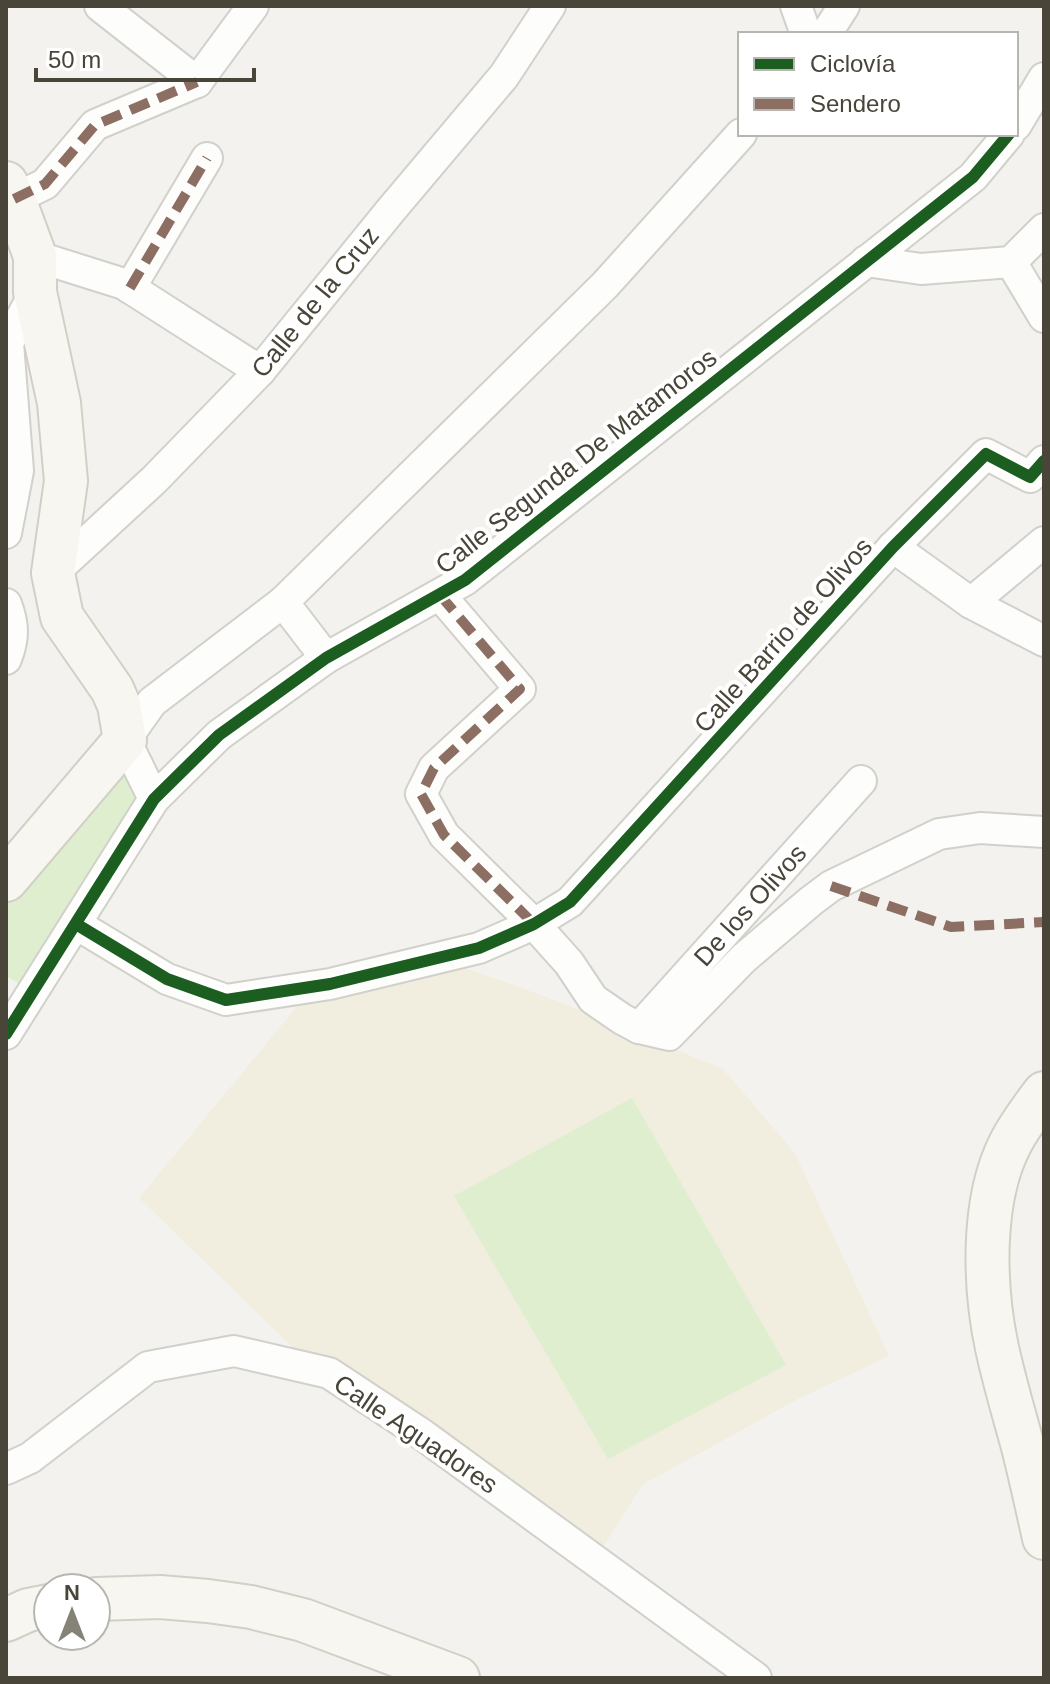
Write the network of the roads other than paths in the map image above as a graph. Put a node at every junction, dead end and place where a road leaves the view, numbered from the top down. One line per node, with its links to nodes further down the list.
1 (100, 6): 9 (street)
2 (253, 6): 9 (street)
3 (550, 6): 21 (street, Calle de la Cruz)
4 (796, 6): 6 (street)
5 (844, 6): 7 (street)
6 (805, 32)
7 (827, 32)
8 (1044, 78): 10 (street)
9 (197, 82): 14 (street)
10 (1018, 122)
11 (739, 136): 28 (street)
12 (1007, 136): 16 (street, Calle Segunda De Matamoros)
13 (207, 158): 19 (street)
14 (10, 191): 18 (main road)
15 (1044, 229): 17 (street)
16 (866, 261): 17 (street); 27 (street, Calle Segunda De Matamoros)
17 (1011, 262): 20 (street)
18 (35, 274): 19 (street); 23 (street); 26 (main road)
19 (130, 288): 21 (street)
20 (1044, 317)
21 (260, 371): 26 (street, Calle de la Cruz)
22 (1039, 476): 25 (street, Calle Barrio de Olivos)
23 (6, 533)
24 (1044, 542): 29 (street)
25 (893, 547): 29 (street); 40 (street, Calle Barrio de Olivos)
26 (53, 573): 34 (main road)
27 (440, 595): 33 (street, Calle Segunda De Matamoros); 40 (street)
28 (283, 602): 33 (street); 34 (street)
29 (971, 603): 31 (street)
30 (6, 604): 32 (street)
31 (1044, 641)
32 (8, 654)
33 (326, 658): 36 (street, Calle Segunda De Matamoros)
34 (125, 740): 36 (street); 38 (main road)
35 (861, 781): 41 (street, De los Olivos)
36 (154, 799): 39 (street)
37 (1044, 832): 41 (street)
38 (6, 880)
39 (76, 924): 40 (street, Calle Barrio de Olivos); 42 (street)
40 (534, 924): 41 (street)
41 (639, 1028)
42 (6, 1034)
43 (1044, 1093): 46 (main road)
44 (18, 1464): 45 (street, Calle Aguadores); 51 (street, Calle Aguadores)
45 (6, 1488)
46 (1044, 1538)
47 (112, 1598): 50 (main road)
48 (32, 1609): 49 (main road)
49 (6, 1620)
50 (458, 1678)
51 (756, 1678)

